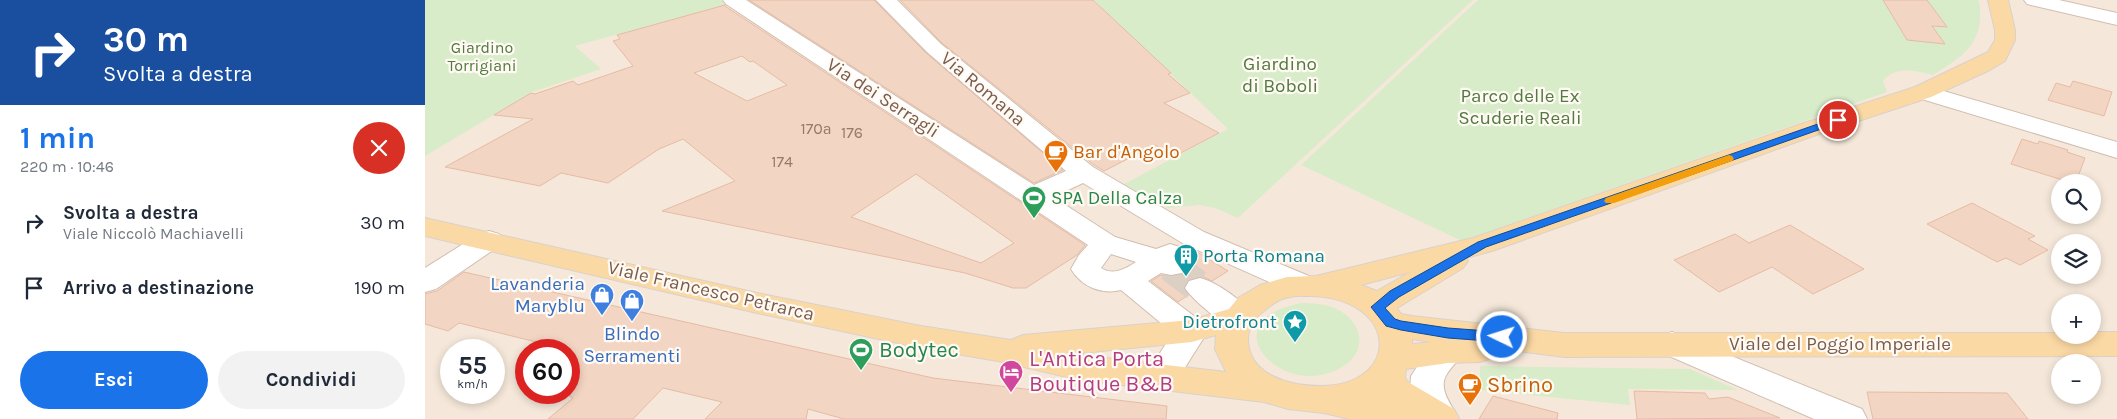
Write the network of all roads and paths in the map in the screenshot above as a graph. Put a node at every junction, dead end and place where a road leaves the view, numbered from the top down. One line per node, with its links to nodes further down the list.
1 (733, 0): 9 (street, Via dei Serragli)
2 (886, 0): 8 (street, Via Romana)
3 (1998, 0): 6 (main road)
4 (2034, 0): 5 (street)
5 (2117, 19)
6 (1923, 92): 7 (street); 14 (main road)
7 (2117, 150)
8 (1084, 173): 9 (street); 11 (street, Via Romana)
9 (1034, 195): 13 (street, Via dei Serragli)
10 (425, 227): 12 (main road, Viale Francesco Petrarca)
11 (1195, 238): 15 (street); 18 (street, Via Romana)
12 (489, 240): 17 (street); 26 (main road, Viale Francesco Petrarca)
13 (1105, 243): 15 (street, Via dei Serragli); 16 (street)
14 (1482, 245): 18 (main road); 20 (main road)
15 (1165, 263): 16 (street)
16 (1127, 280): 22 (street)
17 (425, 282)
18 (1311, 286): 20 (main road); 21 (main road)
19 (1201, 288): 21 (street)
20 (1384, 315): 23 (main road, Viale del Poggio Imperiale); 28 (main road)
21 (1238, 318): 22 (main road, Viale Francesco Petrarca); 30 (main road)
22 (1192, 331): 26 (main road, Viale Francesco Petrarca); 29 (street)
23 (1564, 344): 24 (main road, Viale del Poggio Imperiale); 27 (main road, Viale del Poggio Imperiale)
24 (1672, 344): 25 (main road, Viale del Poggio Imperiale); 34 (street)
25 (2117, 344)
26 (998, 349): 29 (main road, Viale Francesco Petrarca)
27 (1448, 351): 28 (main road, Viale del Poggio Imperiale); 33 (street)
28 (1391, 364): 31 (main road); 33 (main road)
29 (1163, 376): 30 (main road, Viale Francesco Petrarca)
30 (1267, 389): 31 (main road)
31 (1321, 400): 32 (main road)
32 (1405, 419)
33 (1441, 419)
34 (1849, 419)

